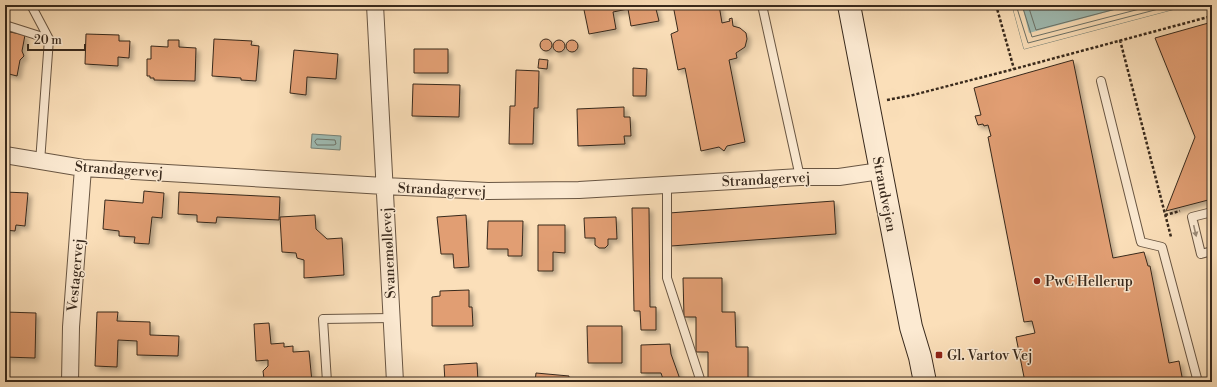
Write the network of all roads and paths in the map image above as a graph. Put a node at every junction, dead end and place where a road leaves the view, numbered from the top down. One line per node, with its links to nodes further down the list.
1 (31, 5): 8 (lane)
2 (375, 5): 19 (street, Svanemøllevej)
3 (762, 5): 17 (lane)
4 (849, 5): 12 (street, Strandvejen)
5 (996, 5): 10 (path)
6 (1212, 16): 9 (path)
7 (5, 25): 8 (lane)
8 (49, 39): 14 (lane)
9 (1120, 40): 10 (path); 22 (path)
10 (1014, 69): 12 (path)
11 (1100, 82): 23 (lane)
12 (869, 103): 16 (street, Strandvejen)
13 (5, 155): 14 (street, Strandagervej)
14 (40, 162): 15 (street, Strandagervej)
15 (83, 168): 19 (street, Strandagervej); 26 (street, Vestagervej)
16 (880, 171): 17 (street, Strandagervej); 30 (street, Strandvejen)
17 (800, 177): 18 (street, Strandagervej)
18 (667, 185): 19 (street, Strandagervej); 29 (lane)
19 (384, 186): 25 (street, Svanemøllevej)
20 (1212, 212): 24 (lane, one-way to 24)
21 (1173, 213): 22 (path)
22 (1165, 215): 23 (path)
23 (1162, 247): 31 (lane)
24 (1212, 251)
25 (391, 318): 27 (lane); 28 (street, Svanemøllevej)
26 (70, 382)
27 (327, 382)
28 (395, 382)
29 (701, 382)
30 (925, 382)
31 (1198, 382)

